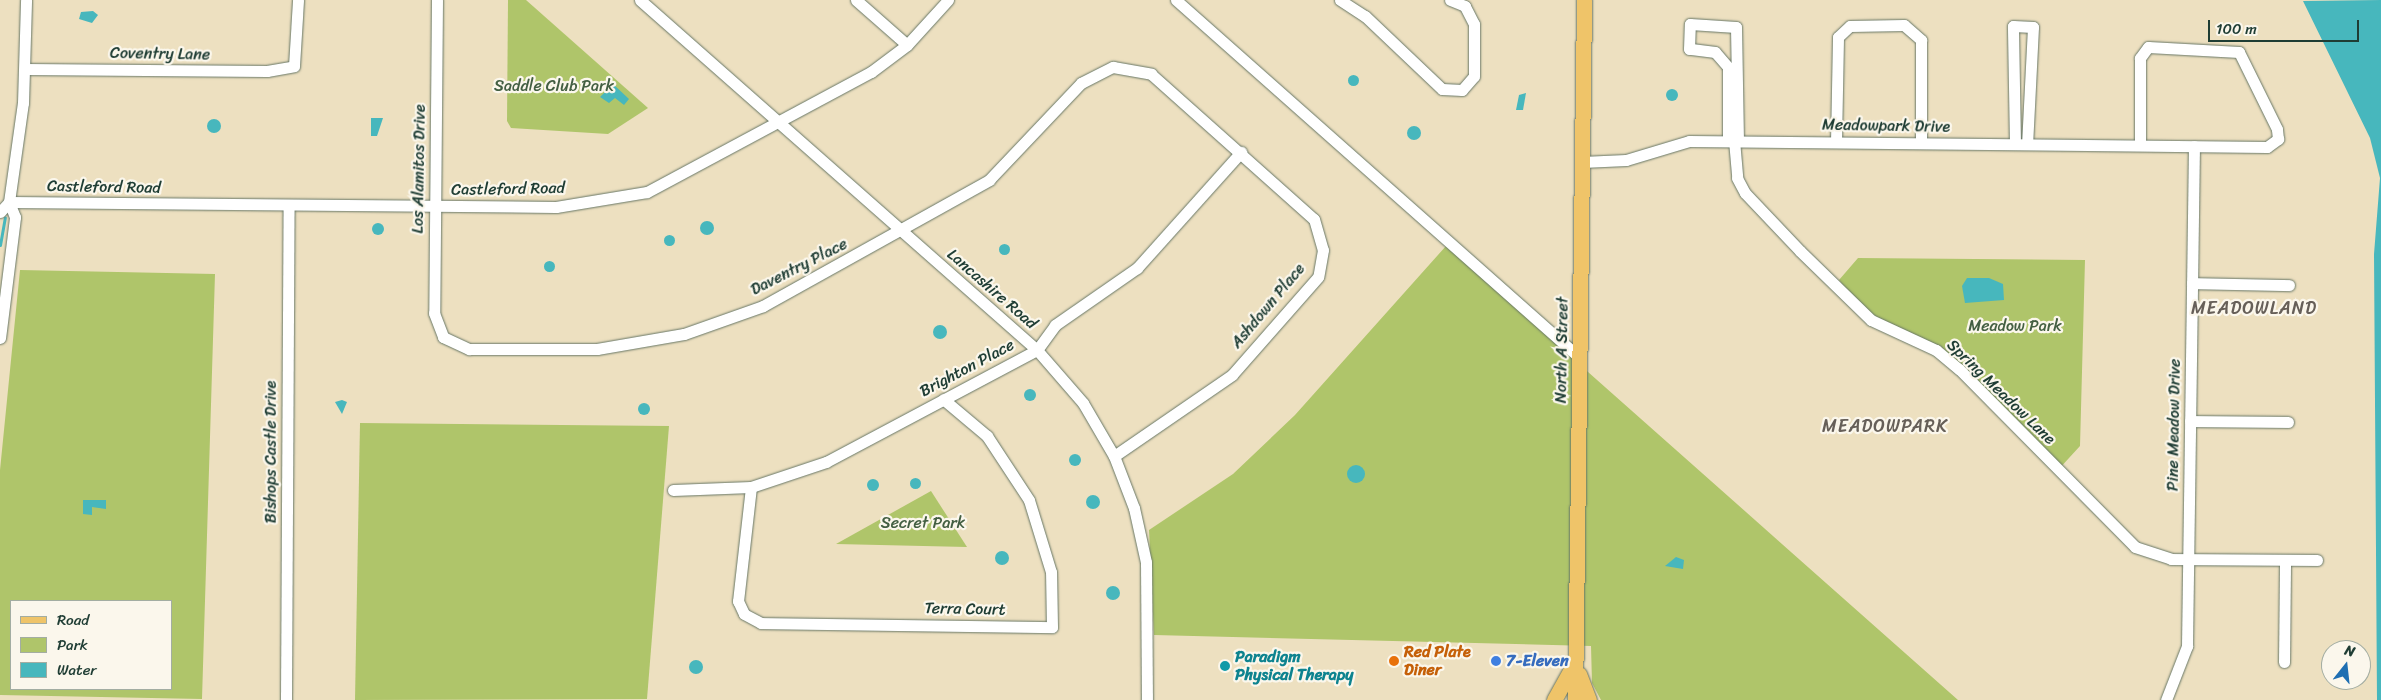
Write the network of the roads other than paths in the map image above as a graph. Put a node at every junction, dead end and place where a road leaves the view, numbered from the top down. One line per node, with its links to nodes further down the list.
1 (26, 0): 14 (street)
2 (298, 0): 14 (street, Coventry Lane)
3 (437, 0): 27 (street, Los Alamitos Drive)
4 (640, 0): 16 (street, Lancashire Road)
5 (856, 0): 11 (street)
6 (948, 0): 11 (street, Castleford Road)
7 (1176, 0): 37 (street)
8 (1340, 0): 9 (street)
9 (1450, 0)
10 (1584, 0): 24 (main road, North A Street)
11 (907, 45): 16 (street, Castleford Road)
12 (1733, 65): 12 (street, Spring Meadow Lane); 17 (street, Spring Meadow Lane)
13 (1113, 68): 23 (street, Ashdown Place); 29 (street, Daventry Place)
14 (25, 69): 25 (street)
15 (2022, 93): 15 (street); 20 (street)
16 (779, 123): 27 (street, Castleford Road); 29 (street, Lancashire Road)
17 (1733, 140): 18 (street, Meadowpark Drive); 24 (street, Meadowpark Drive); 44 (street, Spring Meadow Lane)
18 (1836, 142): 19 (street, Meadowpark Drive); 19 (street)
19 (1921, 143): 20 (street, Meadowpark Drive)
20 (2021, 144): 21 (street, Meadowpark Drive)
21 (2140, 145): 22 (street, Meadowpark Drive); 22 (street, Meadowpark Drive)
22 (2194, 146): 32 (street, Pine Meadow Drive)
23 (1241, 152): 36 (street, Brighton Place); 41 (street, Ashdown Place)
24 (1582, 162): 37 (main road, North A Street)
25 (9, 202): 26 (street, Castleford Road); 28 (street); 30 (street)
26 (289, 205): 27 (street, Castleford Road); 49 (street, Bishops Castle Drive)
27 (434, 206): 34 (street, Los Alamitos Drive)
28 (0, 212)
29 (901, 232): 34 (street, Daventry Place); 36 (street, Lancashire Road)
30 (5, 262): 31 (street)
31 (4, 283): 35 (street)
32 (2192, 283): 33 (street); 39 (street, Pine Meadow Drive)
33 (2289, 285)
34 (443, 337)
35 (0, 338)
36 (1037, 350): 38 (street, Brighton Place); 41 (street, Lancashire Road)
37 (1580, 358): 47 (main road, North A Street)
38 (943, 399): 42 (street, Brighton Place); 42 (street, Terra Court)
39 (2190, 421): 40 (street); 44 (street, Pine Meadow Drive)
40 (2288, 422)
41 (1114, 456): 50 (street, Lancashire Road)
42 (751, 487): 43 (street, Brighton Place)
43 (672, 490)
44 (2189, 560): 46 (street, Spring Meadow Lane); 54 (street, Pine Meadow Drive)
45 (2316, 560): 46 (street, Spring Meadow Lane)
46 (2285, 561): 48 (street)
47 (1576, 660): 51 (main road); 52 (main road, North A Street); 53 (main road)
48 (2284, 662)
49 (286, 700)
50 (1147, 700)
51 (1554, 700)
52 (1575, 700)
53 (1589, 700)
54 (2166, 700)

